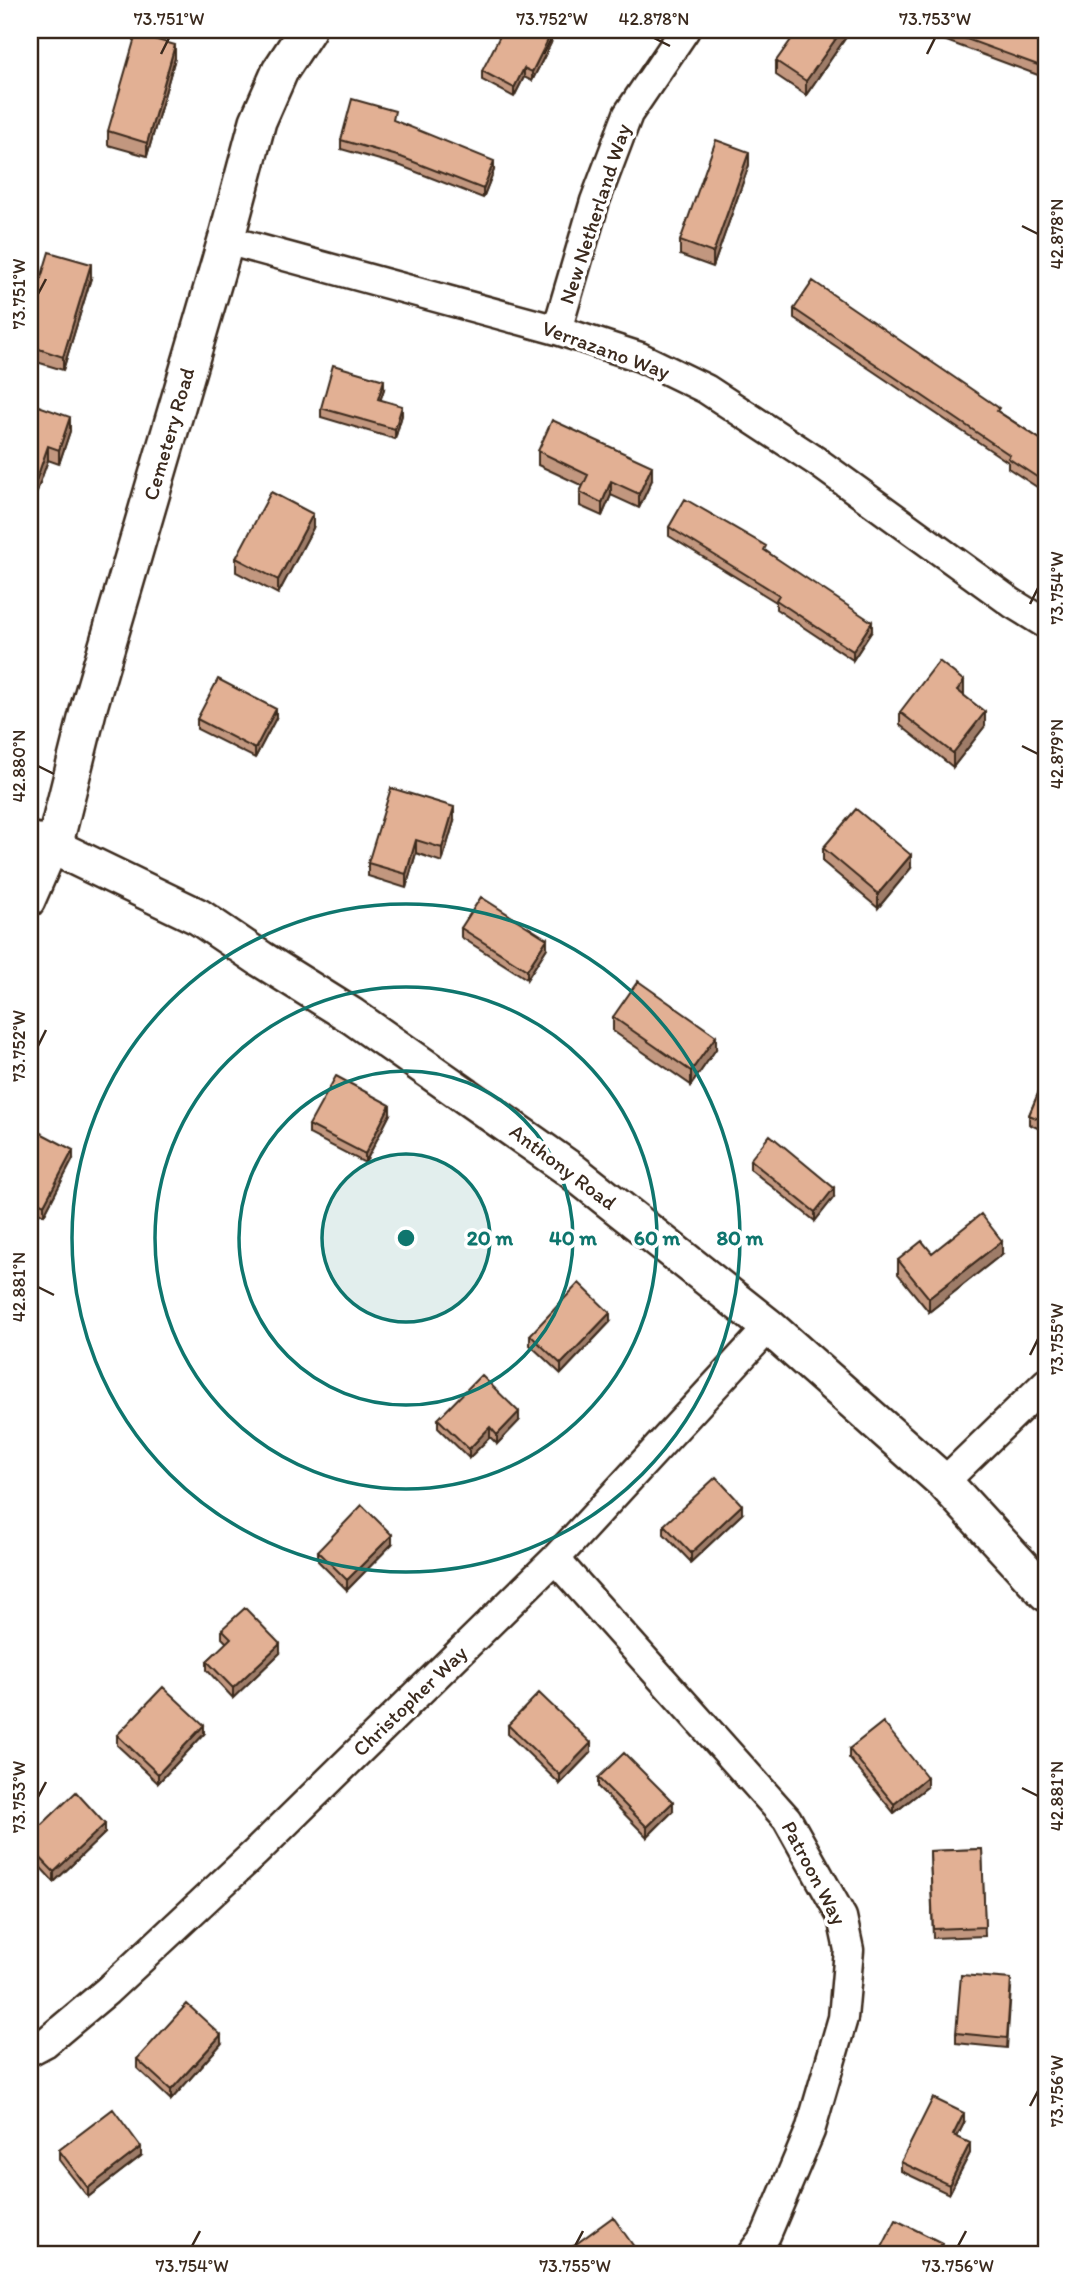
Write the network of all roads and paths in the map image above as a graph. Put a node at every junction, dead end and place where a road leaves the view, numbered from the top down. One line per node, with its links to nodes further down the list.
1 (284, 30): 4 (street)
2 (307, 30): 4 (street, Cemetery Road)
3 (685, 30): 6 (street, New Netherland Way)
4 (280, 71): 5 (street, Cemetery Road)
5 (226, 240): 6 (street, Verrazano Way); 8 (street, Cemetery Road)
6 (557, 330): 7 (street, Verrazano Way)
7 (1046, 624)
8 (42, 843): 9 (street); 10 (street, Anthony Road)
9 (30, 902)
10 (769, 1327): 12 (street, Anthony Road); 13 (street, Christopher Way)
11 (1046, 1383): 12 (street)
12 (944, 1482): 14 (street, Anthony Road)
13 (555, 1559): 15 (street, Christopher Way); 16 (street, Patroon Way)
14 (1046, 1593)
15 (30, 2051)
16 (751, 2255)

